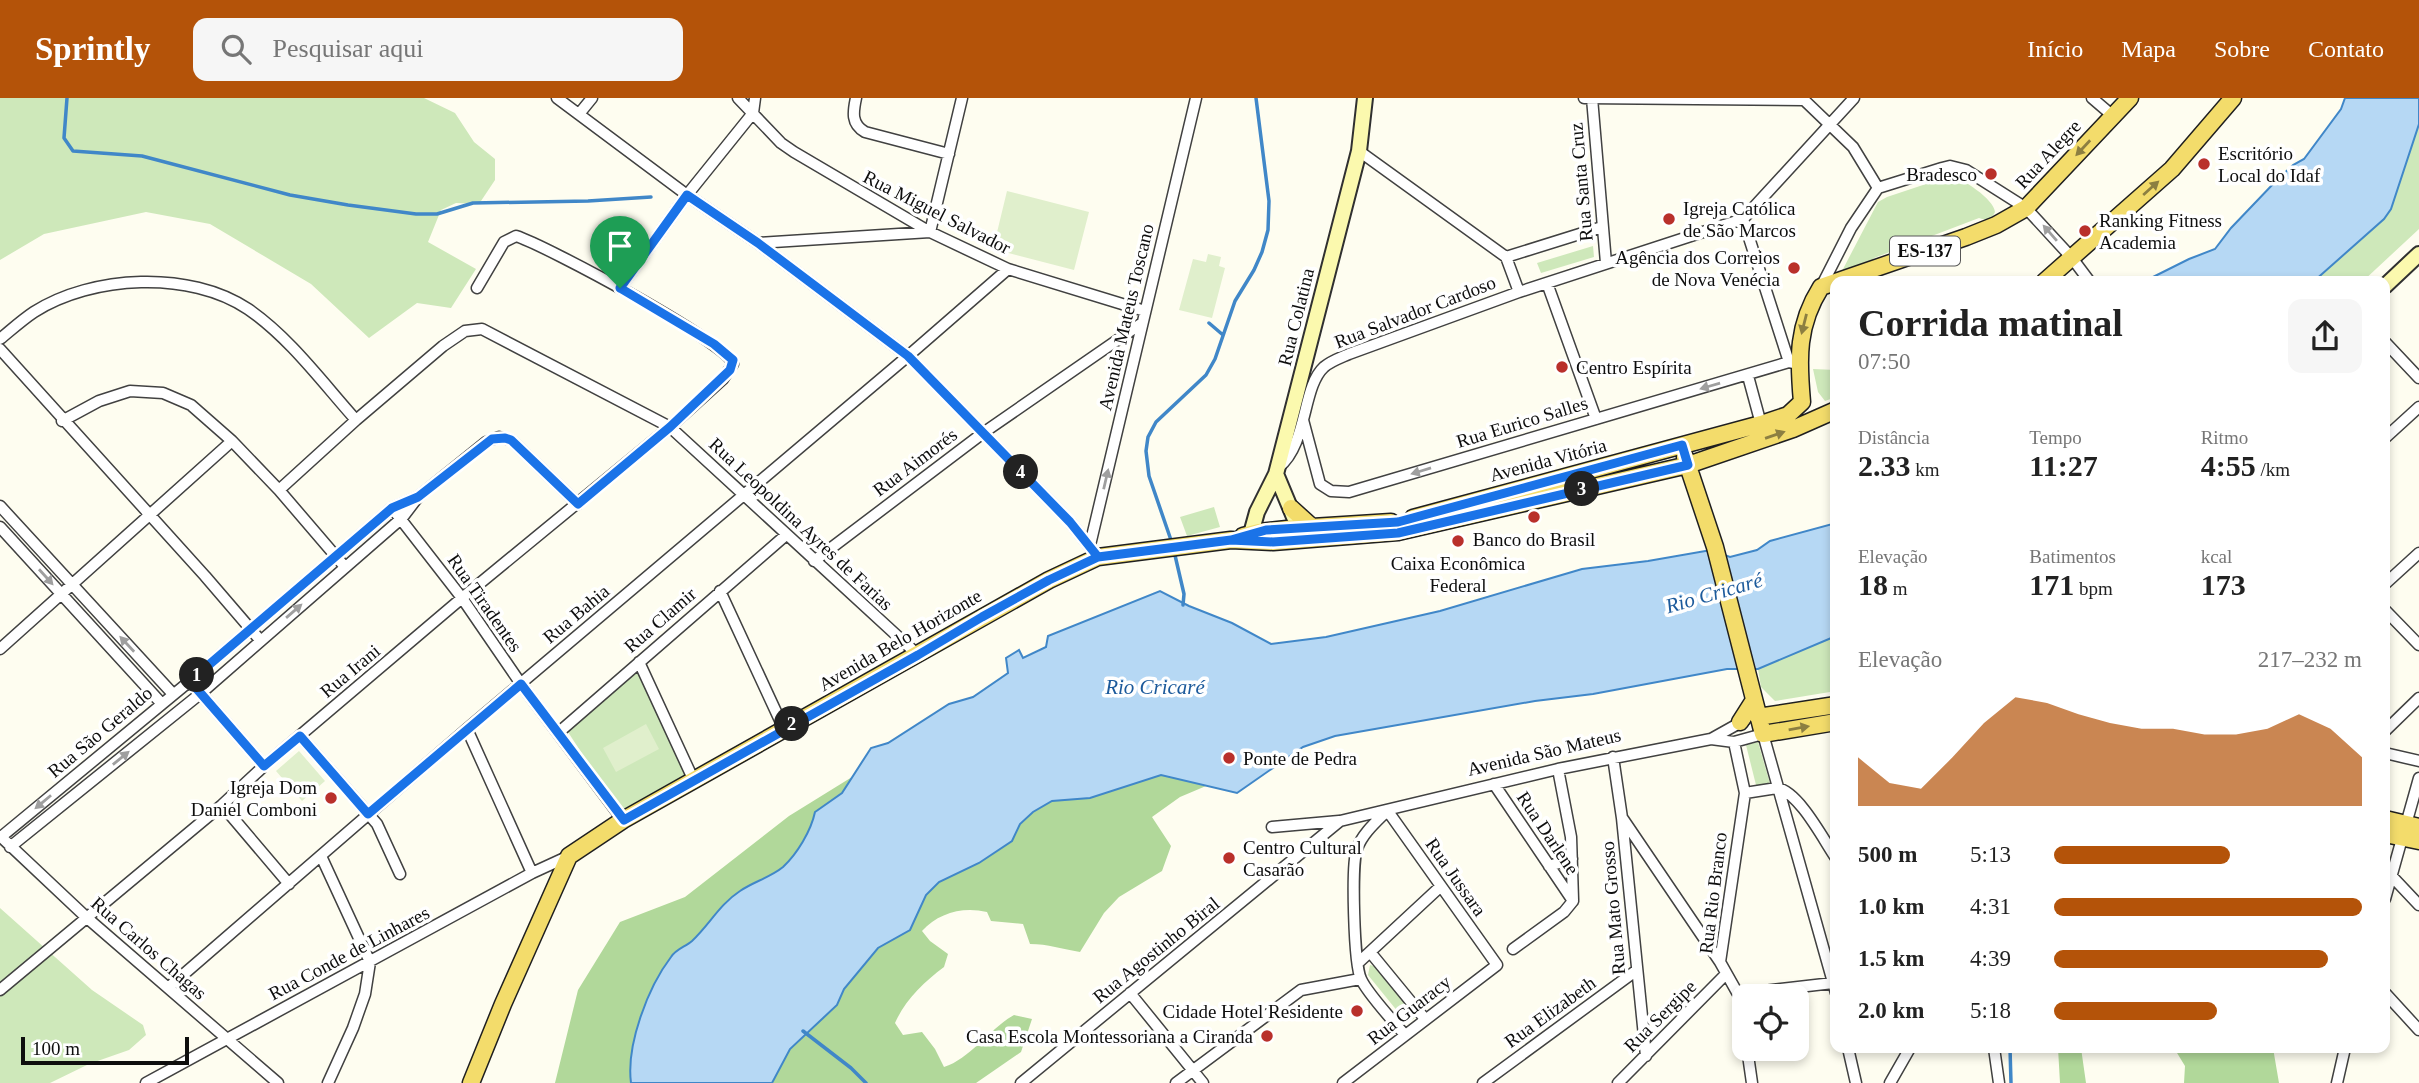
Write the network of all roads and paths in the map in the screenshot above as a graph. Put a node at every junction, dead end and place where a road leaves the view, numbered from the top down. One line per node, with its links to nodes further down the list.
1 (557, 98): 17 (street)
2 (592, 98): 17 (street)
3 (738, 98): 16 (street, Rua Miguel Salvador)
4 (755, 98): 16 (street)
5 (856, 98): 21 (street)
6 (962, 98): 21 (street)
7 (1196, 98): 44 (street, Avenida Mateus Toscano)
8 (1365, 98): 20 (main road, Rua Colatina)
9 (1584, 98): 10 (street)
10 (1592, 98): 15 (street); 26 (street, Rua Santa Cruz)
11 (1854, 98): 19 (street)
12 (2092, 98): 18 (street)
13 (2130, 98): 18 (main road, Rua Alegre / ES-137)
14 (2233, 98): 31 (main road, one-way to 14)
15 (1803, 99): 19 (street)
16 (753, 113): 23 (street); 27 (street, Rua Miguel Salvador)
17 (579, 114): 23 (street)
18 (2113, 116): 24 (main road, Rua Alegre / ES-137, one-way to 24)
19 (1830, 125): 22 (street); 25 (street)
20 (1359, 151): 30 (street); 68 (main road, Rua Colatina)
21 (949, 154): 27 (street)
22 (1878, 188): 24 (street); 40 (street)
23 (687, 195): 28 (street); 42 (street)
24 (2026, 208): 31 (street, one-way to 24); 34 (main road, ES-137)
25 (1743, 219): 32 (street, Rua Salvador Cardoso); 50 (street)
26 (1602, 227): 30 (street); 32 (street, Rua Santa Cruz)
27 (930, 232): 28 (street); 33 (street, Rua Miguel Salvador)
28 (758, 243): 49 (street)
29 (2419, 254): 37 (main road)
30 (1506, 257): 43 (street)
31 (2072, 258): 35 (main road); 36 (street)
32 (1606, 263): 38 (street, Rua Salvador Cardoso)
33 (1008, 268): 44 (street, Rua Miguel Salvador); 49 (street, Rua Bahia)
34 (1852, 276)
35 (2051, 276)
36 (2086, 276)
37 (2390, 281)
38 (1547, 283): 43 (street, Rua Salvador Cardoso); 57 (street)
39 (1830, 284): 40 (main road, ES-137)
40 (1821, 287): 50 (main road, one-way to 50)
41 (477, 288): 42 (street)
42 (620, 288): 62 (street, Rua Irani)
43 (1519, 292): 59 (street, Rua Salvador Cardoso)
44 (1145, 311): 45 (street, Avenida Mateus Toscano)
45 (1142, 323): 63 (street, Rua Aimorés); 83 (street, Avenida Mateus Toscano, one-way to 45)
46 (0, 339): 58 (street)
47 (2390, 347): 52 (street)
48 (0, 349): 60 (street)
49 (908, 356): 63 (street); 70 (street, Rua Bahia)
50 (1794, 363): 51 (street, Rua Eurico Salles); 53 (main road)
51 (1748, 376): 57 (street, Rua Eurico Salles, one-way to 57); 61 (street)
52 (2419, 378)
53 (1802, 402): 54 (main road); 61 (main road, Avenida Vitória)
54 (1830, 407)
55 (2419, 407): 64 (street)
56 (1830, 411): 67 (main road, Avenida Vitória, one-way to 56)
57 (1596, 419): 59 (street, Rua Eurico Salles, one-way to 59)
58 (355, 420): 62 (street, Rua Leopoldina Ayres de Farias); 69 (street, Rua Leopoldina Ayres de Farias)
59 (1303, 420): 68 (street, Rua Salvador Cardoso)
60 (62, 421): 65 (street); 77 (street)
61 (1761, 424): 66 (main road, Avenida Vitória)
62 (670, 427): 70 (street, Rua Leopoldina Ayres de Farias); 72 (street, Rua Irani)
63 (983, 433): 83 (street); 86 (street, Rua Aimorés)
64 (2390, 433)
65 (232, 441): 69 (street); 77 (street)
66 (1682, 445): 67 (main road); 80 (main road, Avenida Vitória)
67 (1688, 465): 80 (main road, Avenida Vitória); 102 (main road)
68 (1277, 471): 75 (main road); 76 (main road, Rua Colatina)
69 (279, 490): 85 (street)
70 (742, 496): 81 (street, Rua Leopoldina Ayres de Farias); 101 (street, Rua Bahia)
71 (418, 497): 72 (street, Rua São Geraldo); 74 (street, Rua São Geraldo); 78 (street, Rua São Geraldo)
72 (578, 504): 92 (street, Rua Irani)
73 (0, 506): 89 (street)
74 (392, 508): 78 (street, Rua Tiradentes); 85 (street, Rua São Geraldo)
75 (1292, 508): 76 (main road); 80 (main road)
76 (1257, 512): 82 (main road, Rua Colatina)
77 (151, 516): 89 (street); 94 (street)
78 (402, 519): 87 (street, Rua São Geraldo); 92 (street, Rua Tiradentes)
79 (0, 527): 91 (street, one-way to 91)
80 (1302, 532): 82 (main road, Avenida Vitória)
81 (786, 535): 86 (street, Rua Leopoldina Ayres de Farias); 90 (street, Rua Clamir)
82 (1251, 537): 83 (main road, Avenida Belo Horizonte)
83 (1094, 551): 98 (main road, Avenida Belo Horizonte)
84 (2419, 553): 88 (street)
85 (335, 555): 87 (street); 94 (street, Rua São Geraldo)
86 (814, 561): 98 (street, Rua Leopoldina Ayres de Farias)
87 (345, 567): 95 (street, Rua São Geraldo, one-way to 87)
88 (2390, 579)
89 (72, 585): 91 (street); 103 (street, one-way to 89)
90 (720, 592): 99 (street, Rua Clamir); 114 (street)
91 (62, 595): 97 (street); 106 (street)
92 (462, 598): 101 (street, Rua Tiradentes); 117 (street, Rua Irani)
93 (2390, 615): 96 (street)
94 (250, 629): 95 (street); 100 (street, Rua São Geraldo)
95 (260, 640): 104 (street, Rua São Geraldo)
96 (2419, 645)
97 (0, 649)
98 (918, 655): 114 (main road, Avenida Belo Horizonte)
99 (639, 662): 115 (street, Rua Clamir); 126 (street)
100 (190, 681): 103 (street, Rua São Geraldo); 104 (street)
101 (521, 684): 113 (street, Rua Bahia); 115 (street, Rua Tiradentes)
102 (1752, 693): 108 (main road); 109 (main road); 110 (main road)
103 (173, 694): 106 (street, Rua São Geraldo)
104 (200, 694): 123 (street); 140 (street, Rua São Geraldo, one-way to 104)
105 (2419, 698): 112 (street)
106 (162, 704): 138 (street, Rua São Geraldo, one-way to 138)
107 (1830, 706): 108 (main road)
108 (1783, 714): 109 (main road)
109 (1758, 717): 110 (street, Avenida São Mateus); 116 (main road)
110 (1741, 722): 118 (street, Avenida São Mateus)
111 (1830, 723): 116 (main road, Avenida São Mateus, one-way to 111)
112 (2390, 726)
113 (467, 729): 132 (street, Rua Bahia); 147 (street)
114 (784, 729): 126 (main road, Avenida Belo Horizonte)
115 (558, 733): 134 (street, Rua Tiradentes)
116 (1763, 734): 119 (street, Avenida São Mateus); 128 (street)
117 (300, 736): 123 (street, Rua Irani); 132 (street)
118 (1711, 738): 119 (street, Avenida São Mateus); 121 (street, Avenida São Mateus)
119 (1734, 742): 129 (street)
120 (2390, 754): 122 (street)
121 (1613, 757): 124 (street, Avenida São Mateus); 133 (street, Rua Mato Grosso)
122 (2419, 761)
123 (264, 766): 130 (street, Rua Irani)
124 (1558, 769): 127 (street, Avenida São Mateus); 144 (street)
125 (2419, 778): 137 (street)
126 (694, 781): 134 (main road, Avenida Belo Horizonte)
127 (1494, 784): 131 (street, Avenida São Mateus); 145 (street, Rua Darlene)
128 (1777, 788): 129 (street); 141 (street); 161 (street)
129 (1745, 793): 158 (street, Rua Rio Branco)
130 (222, 806): 150 (street); 154 (street, Rua Irani)
131 (1387, 810): 135 (street, Rua Agostinho Biral); 151 (street, Rua Jussara); 159 (street)
132 (368, 814): 142 (street, Rua Bahia); 148 (street)
133 (1622, 818): 158 (street); 162 (street, Rua Mato Grosso)
134 (624, 820): 143 (main road, Avenida Belo Horizonte)
135 (1340, 821): 136 (street); 170 (street, Rua Agostinho Biral)
136 (1272, 827)
137 (2403, 830): 139 (main road); 146 (street)
138 (0, 837): 140 (street, Rua Carlos Chagas)
139 (2419, 841)
140 (10, 847): 154 (street, Rua Carlos Chagas)
141 (1830, 849)
142 (321, 856): 150 (street, Rua Bahia); 157 (street)
143 (569, 856): 147 (street, Rua Conde de Linhares); 186 (main road)
144 (1572, 859): 145 (street); 152 (street)
145 (1549, 866): 152 (street, Rua Darlene)
146 (2390, 867)
147 (532, 873): 157 (street, Rua Conde de Linhares)
148 (400, 874)
149 (2390, 875): 153 (street)
150 (289, 884): 167 (street, Rua Bahia)
151 (1441, 886): 156 (street); 160 (street, Rua Jussara)
152 (1573, 901): 155 (street)
153 (2419, 905)
154 (86, 916): 167 (street, Rua Carlos Chagas); 169 (street, Rua Irani)
155 (1513, 949)
156 (1370, 952): 159 (street); 172 (street)
157 (370, 962): 175 (street, Rua Conde de Linhares); 185 (street)
158 (1720, 962): 163 (street, Rua Rio Branco)
159 (1358, 963): 164 (street)
160 (1497, 965): 172 (street, Rua Guaracy)
161 (1830, 968)
162 (1637, 970): 180 (street, Rua Mato Grosso); 191 (street, Rua Elizabeth)
163 (1726, 974): 165 (street, Rua Rio Branco); 180 (street, Rua Sergipe)
164 (1360, 979): 174 (street); 182 (street)
165 (1732, 984)
166 (1830, 985): 168 (street)
167 (169, 987): 175 (street, Rua Carlos Chagas)
168 (1809, 987)
169 (0, 990)
170 (1130, 993): 182 (street); 187 (street, Rua Agostinho Biral)
171 (2390, 998): 173 (street)
172 (1425, 1019): 174 (street, Rua Guaracy)
173 (2419, 1030)
174 (1405, 1035): 190 (street, Rua Guaracy)
175 (227, 1038): 183 (street, Rua Conde de Linhares); 184 (street, Rua Carlos Chagas)
176 (1849, 1053): 194 (street)
177 (1907, 1053): 195 (street)
178 (1995, 1053): 196 (street)
179 (2344, 1053): 197 (street)
180 (1646, 1056): 192 (street, Rua Sergipe)
181 (1749, 1061): 193 (street)
182 (1192, 1070): 188 (street); 189 (street)
183 (146, 1083)
184 (278, 1083)
185 (328, 1083)
186 (471, 1083)
187 (1021, 1083)
188 (1176, 1083)
189 (1203, 1083)
190 (1343, 1083)
191 (1483, 1083)
192 (1618, 1083)
193 (1752, 1083)
194 (1856, 1083)
195 (1889, 1083)
196 (1998, 1083)
197 (2337, 1083)

